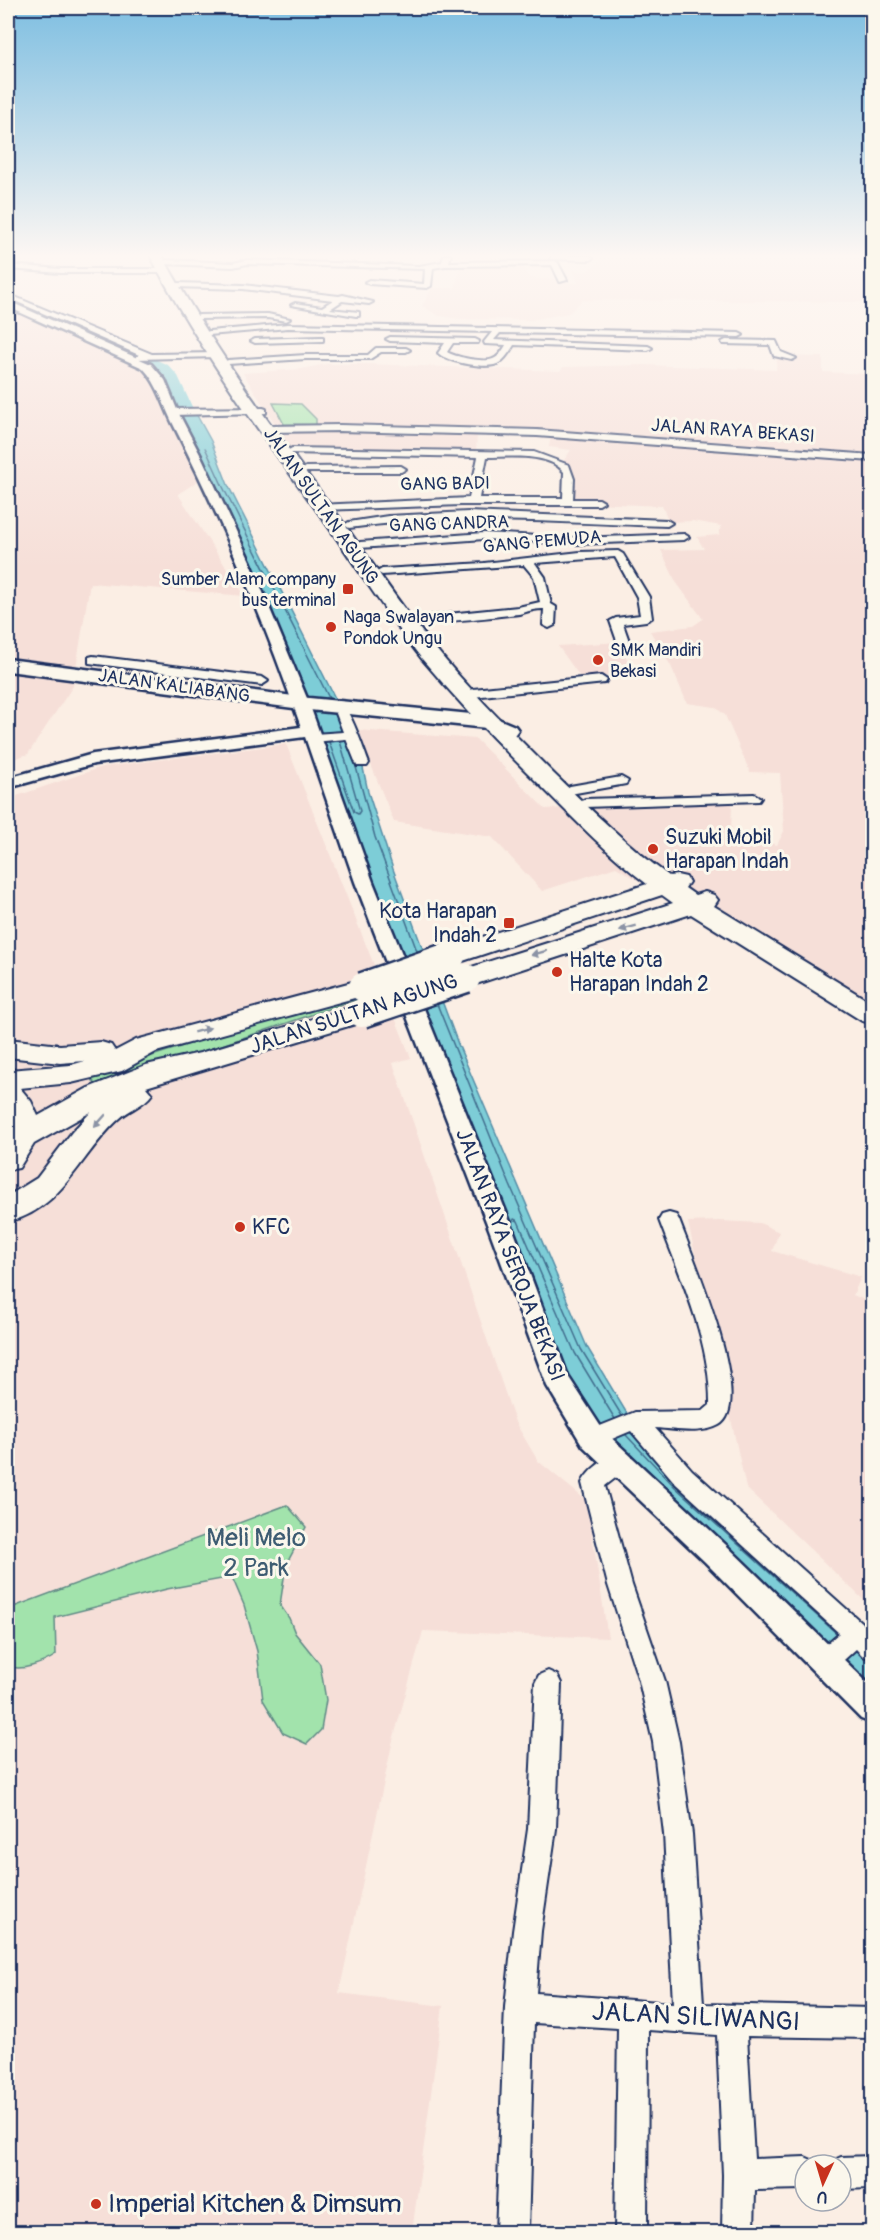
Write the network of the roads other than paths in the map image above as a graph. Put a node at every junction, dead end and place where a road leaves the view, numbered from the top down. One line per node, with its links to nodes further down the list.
1 (135, 360): 5 (street, JALAN RAYA SEROJA BEKASI)
2 (225, 360): 6 (highway, JALAN SULTAN AGUNG)
3 (460, 360): 4 (street)
4 (498, 360)
5 (172, 412): 6 (street, JALAN RAYA BEKASI); 34 (street, JALAN RAYA SEROJA BEKASI)
6 (265, 420): 7 (street, JALAN RAYA BEKASI); 8 (highway, JALAN SULTAN AGUNG); 17 (highway, JALAN SULTAN AGUNG)
7 (540, 434): 10 (street); 11 (street, JALAN RAYA BEKASI)
8 (292, 451): 9 (street); 13 (highway, JALAN SULTAN AGUNG)
9 (483, 453): 10 (street); 14 (street)
10 (535, 455): 15 (street)
11 (873, 459)
12 (402, 469): 13 (street)
13 (306, 470): 17 (highway, JALAN SULTAN AGUNG)
14 (474, 500): 15 (street, GANG BADI); 17 (street, GANG BADI)
15 (568, 501): 16 (street, GANG BADI)
16 (599, 502)
17 (328, 507): 19 (highway, JALAN SULTAN AGUNG); 23 (highway, JALAN SULTAN AGUNG)
18 (667, 523): 19 (street)
19 (349, 525): 21 (highway, JALAN SULTAN AGUNG)
20 (684, 537): 21 (street, GANG CANDRA)
21 (360, 545): 23 (highway, JALAN SULTAN AGUNG)
22 (528, 562): 23 (street, GANG PEMUDA); 24 (street); 27 (street, GANG PEMUDA)
23 (384, 584): 25 (highway, JALAN SULTAN AGUNG); 36 (highway, JALAN SULTAN AGUNG)
24 (546, 606): 25 (street); 26 (street)
25 (412, 618): 33 (highway, JALAN SULTAN AGUNG)
26 (549, 625)
27 (623, 641)
28 (93, 660): 30 (street)
29 (8, 665): 30 (main road, JALAN KALIABANG)
30 (137, 674): 32 (street); 34 (main road, JALAN KALIABANG)
31 (601, 680): 33 (street)
32 (262, 681)
33 (473, 693): 36 (highway, JALAN SULTAN AGUNG)
34 (305, 704): 35 (main road, JALAN KALIABANG); 38 (street, JALAN RAYA SEROJA BEKASI)
35 (340, 708): 36 (main road, JALAN KALIABANG); 37 (street)
36 (499, 726): 42 (highway, JALAN SULTAN AGUNG); 44 (highway, JALAN SULTAN AGUNG)
37 (352, 735): 38 (street); 39 (street)
38 (320, 736): 41 (street); 61 (street, JALAN RAYA SEROJA BEKASI)
39 (362, 764)
40 (621, 782): 42 (street)
41 (8, 783)
42 (578, 796): 43 (street); 45 (highway, JALAN SULTAN AGUNG)
43 (754, 798)
44 (642, 868): 45 (highway, JALAN SULTAN AGUNG); 46 (highway)
45 (672, 884): 46 (highway, JALAN SULTAN AGUNG); 47 (highway, JALAN SULTAN AGUNG)
46 (634, 897): 48 (highway, JALAN SULTAN AGUNG)
47 (705, 908): 48 (highway, JALAN SULTAN AGUNG, one-way to 48); 50 (highway, JALAN SULTAN AGUNG); 51 (highway, JALAN SULTAN AGUNG)
48 (459, 967): 49 (highway, JALAN SULTAN AGUNG, bridge)
49 (363, 1000): 52 (highway, JALAN SULTAN AGUNG, one-way to 49); 54 (highway, JALAN SULTAN AGUNG)
50 (873, 1001)
51 (873, 1015)
52 (146, 1046): 53 (highway); 55 (highway, JALAN SULTAN AGUNG)
53 (8, 1048)
54 (205, 1061): 57 (highway, JALAN SULTAN AGUNG); 58 (highway, one-way to 58)
55 (8, 1079)
56 (8, 1093): 57 (highway)
57 (15, 1148)
58 (8, 1211)
59 (669, 1220): 60 (street)
60 (634, 1421): 61 (street); 63 (street)
61 (599, 1436): 62 (street, JALAN RAYA SEROJA BEKASI)
62 (619, 1462): 64 (street, JALAN RAYA SEROJA BEKASI); 69 (street)
63 (860, 1639): 64 (street)
64 (827, 1658): 66 (street, JALAN RAYA SEROJA BEKASI)
65 (548, 1683): 67 (street)
66 (873, 1708)
67 (520, 2007): 68 (street, JALAN SILIWANGI); 76 (street)
68 (633, 2014): 69 (street, JALAN SILIWANGI); 77 (street)
69 (689, 2017): 70 (street, JALAN SILIWANGI)
70 (731, 2020): 71 (street, JALAN SILIWANGI); 75 (street)
71 (873, 2023)
72 (873, 2172): 73 (street)
73 (853, 2173)
74 (793, 2174): 75 (street)
75 (739, 2175): 78 (street)
76 (512, 2232)
77 (632, 2232)
78 (738, 2232)

